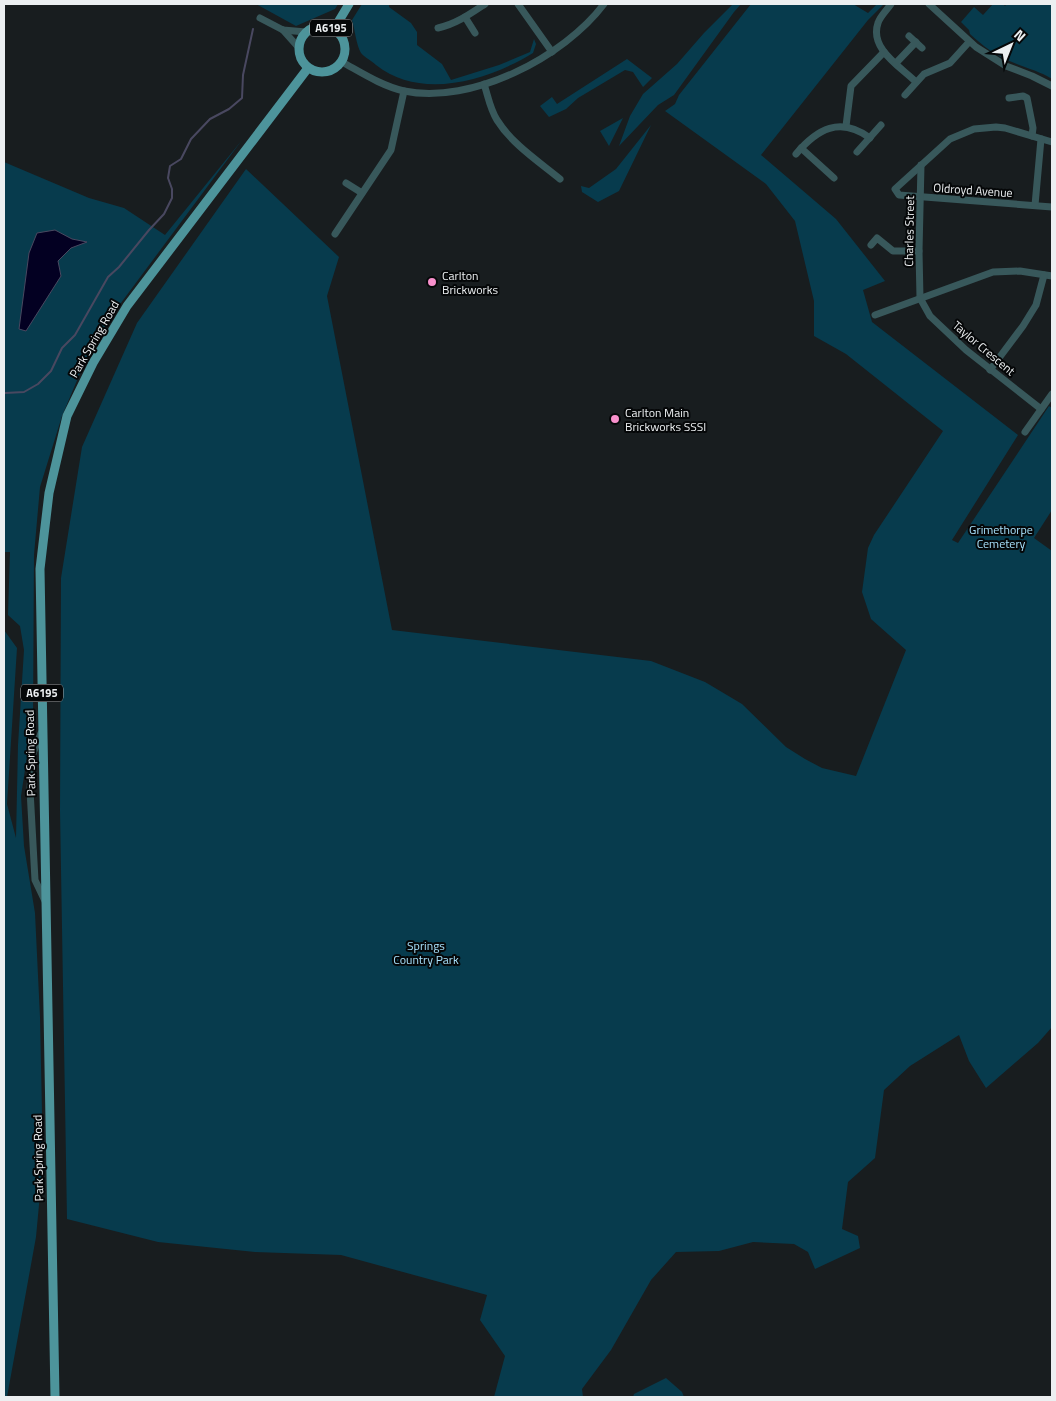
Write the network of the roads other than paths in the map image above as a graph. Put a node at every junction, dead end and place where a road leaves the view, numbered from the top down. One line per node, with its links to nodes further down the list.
1 (349, 4): 10 (main road, A6195)
2 (485, 4): 7 (street)
3 (518, 4): 19 (street)
4 (604, 4): 19 (street)
5 (891, 4): 20 (street)
6 (929, 4): 16 (street)
7 (465, 17): 9 (street); 13 (street)
8 (260, 18): 11 (street)
9 (438, 28)
10 (334, 29): 12 (main road, A6195); 21 (main road, A6195)
11 (284, 30): 12 (street); 17 (street)
12 (306, 32): 17 (main road, A6195)
13 (475, 33)
14 (909, 36): 15 (street)
15 (916, 42): 18 (street); 22 (street)
16 (969, 42): 24 (street); 26 (street)
17 (299, 48): 23 (main road, A6195)
18 (922, 48)
19 (552, 52): 25 (street)
20 (884, 52): 22 (street); 31 (street)
21 (342, 62): 23 (main road); 27 (street)
22 (896, 63): 24 (street)
23 (308, 68): 58 (main road, Park Spring Road / A6195)
24 (916, 82): 28 (street)
25 (484, 84): 27 (street); 41 (street)
26 (1052, 86)
27 (404, 91): 43 (street)
28 (905, 95)
29 (1009, 98): 32 (street)
30 (881, 125): 33 (street)
31 (846, 126): 33 (street); 36 (street)
32 (1032, 136): 34 (street); 39 (street)
33 (870, 138): 37 (street)
34 (1041, 139): 35 (street); 45 (street)
35 (1052, 142)
36 (801, 148): 38 (street); 40 (street)
37 (857, 152)
38 (796, 154)
39 (921, 165): 44 (street, Charles Street); 44 (street, Oldroyd Avenue)
40 (834, 178)
41 (560, 179)
42 (346, 183): 43 (street)
43 (362, 193): 47 (street)
44 (921, 197): 45 (street, Oldroyd Avenue); 49 (street, Charles Street)
45 (1036, 205): 46 (street, Oldroyd Avenue)
46 (1052, 207)
47 (335, 234)
48 (871, 245): 49 (street)
49 (919, 251): 52 (street, Charles Street)
50 (1044, 275): 51 (street); 52 (street); 54 (street)
51 (1052, 276)
52 (920, 298): 53 (street); 54 (street, Taylor Crescent)
53 (875, 315)
54 (990, 370): 56 (street, Taylor Crescent)
55 (1052, 394): 56 (street)
56 (1041, 409): 57 (street)
57 (1025, 432)
58 (42, 731): 59 (main road, Park Spring Road / A6195); 59 (street)
59 (45, 901): 60 (main road, Park Spring Road / A6195)
60 (55, 1397)

